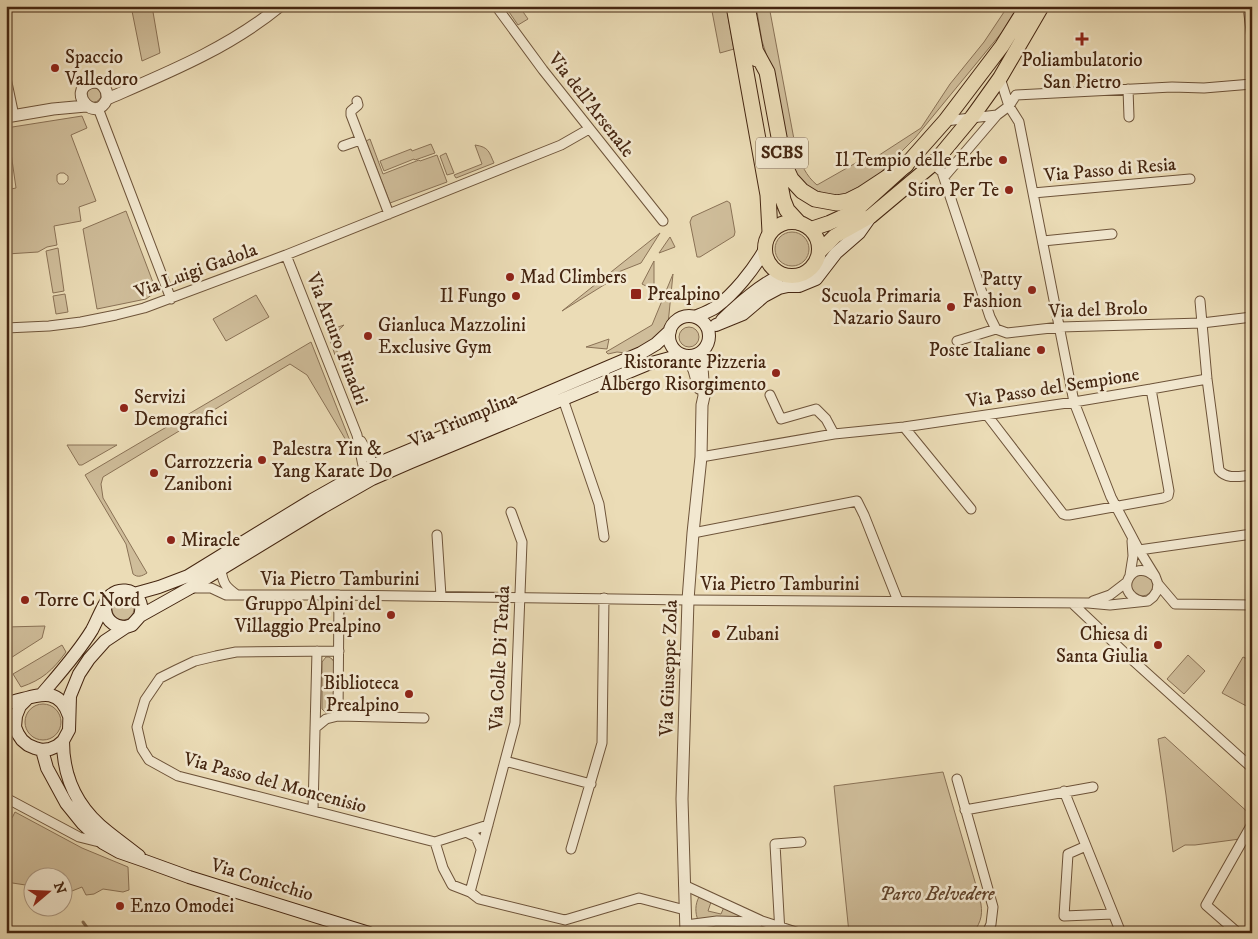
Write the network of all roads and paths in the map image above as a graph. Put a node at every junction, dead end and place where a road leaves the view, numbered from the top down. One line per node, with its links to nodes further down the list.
1 (280, 6): 13 (street)
2 (496, 6): 27 (street, Via dell'Arsenale)
3 (734, 6): 39 (highway, SCBS)
4 (747, 6): 9 (highway, SCBS)
5 (1027, 6): 26 (main road)
6 (1042, 6): 11 (main road)
7 (1248, 6): 8 (street)
8 (1252, 39)
9 (755, 50): 30 (highway, SCBS); 38 (highway, SCBS)
10 (6, 78): 23 (street)
11 (1000, 78): 19 (street); 24 (main road)
12 (1252, 84): 15 (street)
13 (138, 85): 14 (street); 17 (street)
14 (103, 86): 16 (street); 17 (street)
15 (1128, 89): 19 (street); 25 (street)
16 (81, 93): 20 (street); 21 (street)
17 (107, 99): 20 (street)
18 (359, 103): 28 (street)
19 (1009, 106): 22 (street); 34 (street)
20 (92, 107): 21 (street); 46 (street)
21 (52, 109): 23 (street)
22 (997, 115): 24 (street); 32 (street)
23 (10, 117)
24 (972, 117): 26 (street); 31 (main road)
25 (1129, 117)
26 (945, 121): 30 (main road)
27 (588, 129): 35 (street, Via Luigi Gadola); 37 (street, Via dell'Arsenale)
28 (360, 140): 29 (street); 35 (street)
29 (343, 146)
30 (906, 164): 38 (main road)
31 (933, 164): 32 (street); 36 (main road)
32 (944, 178): 54 (street)
33 (1190, 179): 34 (street, Via Passo di Resia)
34 (1033, 193): 41 (street)
35 (389, 214): 44 (street, Via Luigi Gadola)
36 (871, 216): 43 (main road); 53 (main road)
37 (663, 221)
38 (804, 226): 39 (main road); 43 (main road)
39 (770, 232): 42 (main road, Via Triumplina)
40 (1112, 234): 41 (street)
41 (1043, 241): 51 (street)
42 (764, 251): 45 (main road); 48 (main road, Via Triumplina)
43 (819, 252): 45 (main road)
44 (286, 255): 46 (street, Via Luigi Gadola); 69 (street, Via Arturo Finadri)
45 (781, 275): 53 (main road)
46 (171, 299): 52 (street, Via Luigi Gadola)
47 (1200, 301): 50 (street)
48 (695, 317): 53 (main road); 55 (main road, Via Triumplina)
49 (1252, 317): 50 (street, Via del Brolo)
50 (1202, 323): 51 (street, Via del Brolo); 59 (street)
51 (1060, 327): 54 (street, Via del Brolo); 63 (street)
52 (6, 328)
53 (712, 328): 57 (main road)
54 (996, 329): 56 (street, Via del Brolo)
55 (670, 331): 58 (main road); 69 (main road, Via Triumplina)
56 (957, 341)
57 (703, 351): 58 (main road, Via Triumplina); 64 (street, Via Giuseppe Zola)
58 (684, 356): 62 (main road, Via Triumplina); 64 (street, Via Giuseppe Zola)
59 (1207, 379): 60 (street, Via Passo del Sempione); 70 (street)
60 (1152, 389): 63 (street, Via Passo del Sempione); 71 (street)
61 (770, 395): 67 (street)
62 (563, 398): 78 (street); 80 (main road, Via Triumplina)
63 (1074, 402): 65 (street, Via Passo del Sempione); 71 (street)
64 (702, 405): 68 (street, Via Giuseppe Zola)
65 (987, 415): 66 (street, Via Passo del Sempione); 71 (street)
66 (904, 427): 67 (street, Via Passo del Sempione); 72 (street)
67 (834, 434): 68 (street, Via Passo del Sempione)
68 (701, 457): 75 (street, Via Giuseppe Zola)
69 (369, 468): 84 (main road, Via Triumplina)
70 (1252, 475)
71 (1116, 506): 74 (street)
72 (971, 509)
73 (511, 512): 88 (street, Via Colle Di Tenda)
74 (1129, 531): 79 (street); 81 (street)
75 (693, 533): 90 (street, Via Giuseppe Zola); 91 (street)
76 (1252, 534): 79 (street)
77 (438, 535): 87 (street, Via Pietro Tamburini)
78 (604, 537)
79 (1138, 550): 82 (street)
80 (221, 570): 83 (main road, Via Triumplina); 85 (street, Via Pietro Tamburini)
81 (1129, 578): 82 (street); 92 (street); 94 (street, Via Pietro Tamburini)
82 (1156, 580): 92 (street); 96 (street)
83 (190, 588): 85 (street, Via Pietro Tamburini); 97 (main road, Via Triumplina)
84 (134, 594): 95 (main road, Via Triumplina); 97 (main road)
85 (238, 595): 86 (street, Via Pietro Tamburini)
86 (340, 595): 87 (street, Via Pietro Tamburini); 100 (street)
87 (441, 596): 88 (street, Via Pietro Tamburini)
88 (520, 597): 89 (street, Via Pietro Tamburini); 111 (street, Via Colle Di Tenda)
89 (604, 598): 90 (street, Via Pietro Tamburini); 114 (street)
90 (688, 600): 91 (street, Via Pietro Tamburini); 130 (street, Via Giuseppe Zola)
91 (898, 601): 93 (street, Via Pietro Tamburini)
92 (1141, 602): 94 (street, Via Pietro Tamburini)
93 (1072, 603): 94 (street, Via Pietro Tamburini); 112 (street)
94 (1088, 603)
95 (105, 605): 98 (main road); 101 (main road, Via Triumplina)
96 (1252, 605)
97 (140, 616): 98 (main road, Via Triumplina)
98 (126, 627): 105 (main road, Via Triumplina)
99 (317, 651): 100 (street, Via Passo del Moncenisio); 108 (street); 118 (street, Via Passo del Moncenisio)
100 (339, 651): 104 (street)
101 (42, 694): 102 (main road); 105 (main road)
102 (28, 698): 103 (main road); 107 (main road)
103 (6, 703)
104 (338, 716): 106 (street); 108 (street)
105 (70, 718): 109 (main road, Via Triumplina)
106 (424, 718)
107 (11, 725): 110 (main road)
108 (315, 728): 118 (street)
109 (63, 741): 110 (main road); 129 (main road, Via Conicchio)
110 (42, 750): 125 (main road, Via Conicchio)
111 (505, 761): 114 (street); 120 (street, Via Colle Di Tenda)
112 (1252, 768)
113 (956, 779): 119 (street)
114 (591, 784): 127 (street)
115 (1093, 787): 116 (street)
116 (1064, 791): 119 (street); 126 (street)
117 (6, 798): 125 (street)
118 (313, 810): 123 (street, Via Passo del Moncenisio)
119 (965, 810): 139 (street)
120 (488, 825): 122 (street); 128 (street, Via Colle Di Tenda)
121 (1251, 828): 141 (street)
122 (466, 832): 123 (street); 128 (street)
123 (436, 842): 131 (street)
124 (801, 842): 136 (street)
125 (103, 843): 129 (main road, Via Conicchio)
126 (1086, 846): 133 (street); 133 (street)
127 (571, 848)
128 (482, 849): 131 (street, Via Colle Di Tenda)
129 (145, 861): 137 (main road, Via Conicchio)
130 (684, 885): 132 (street, Via Giuseppe Zola); 134 (street)
131 (470, 892): 132 (street)
132 (685, 910): 135 (street, Via Giuseppe Zola)
133 (1113, 914): 140 (street)
134 (762, 921): 135 (street); 136 (street)
135 (686, 929)
136 (779, 930): 138 (street)
137 (369, 933)
138 (799, 933)
139 (987, 933)
140 (1121, 933)
141 (1238, 933)

